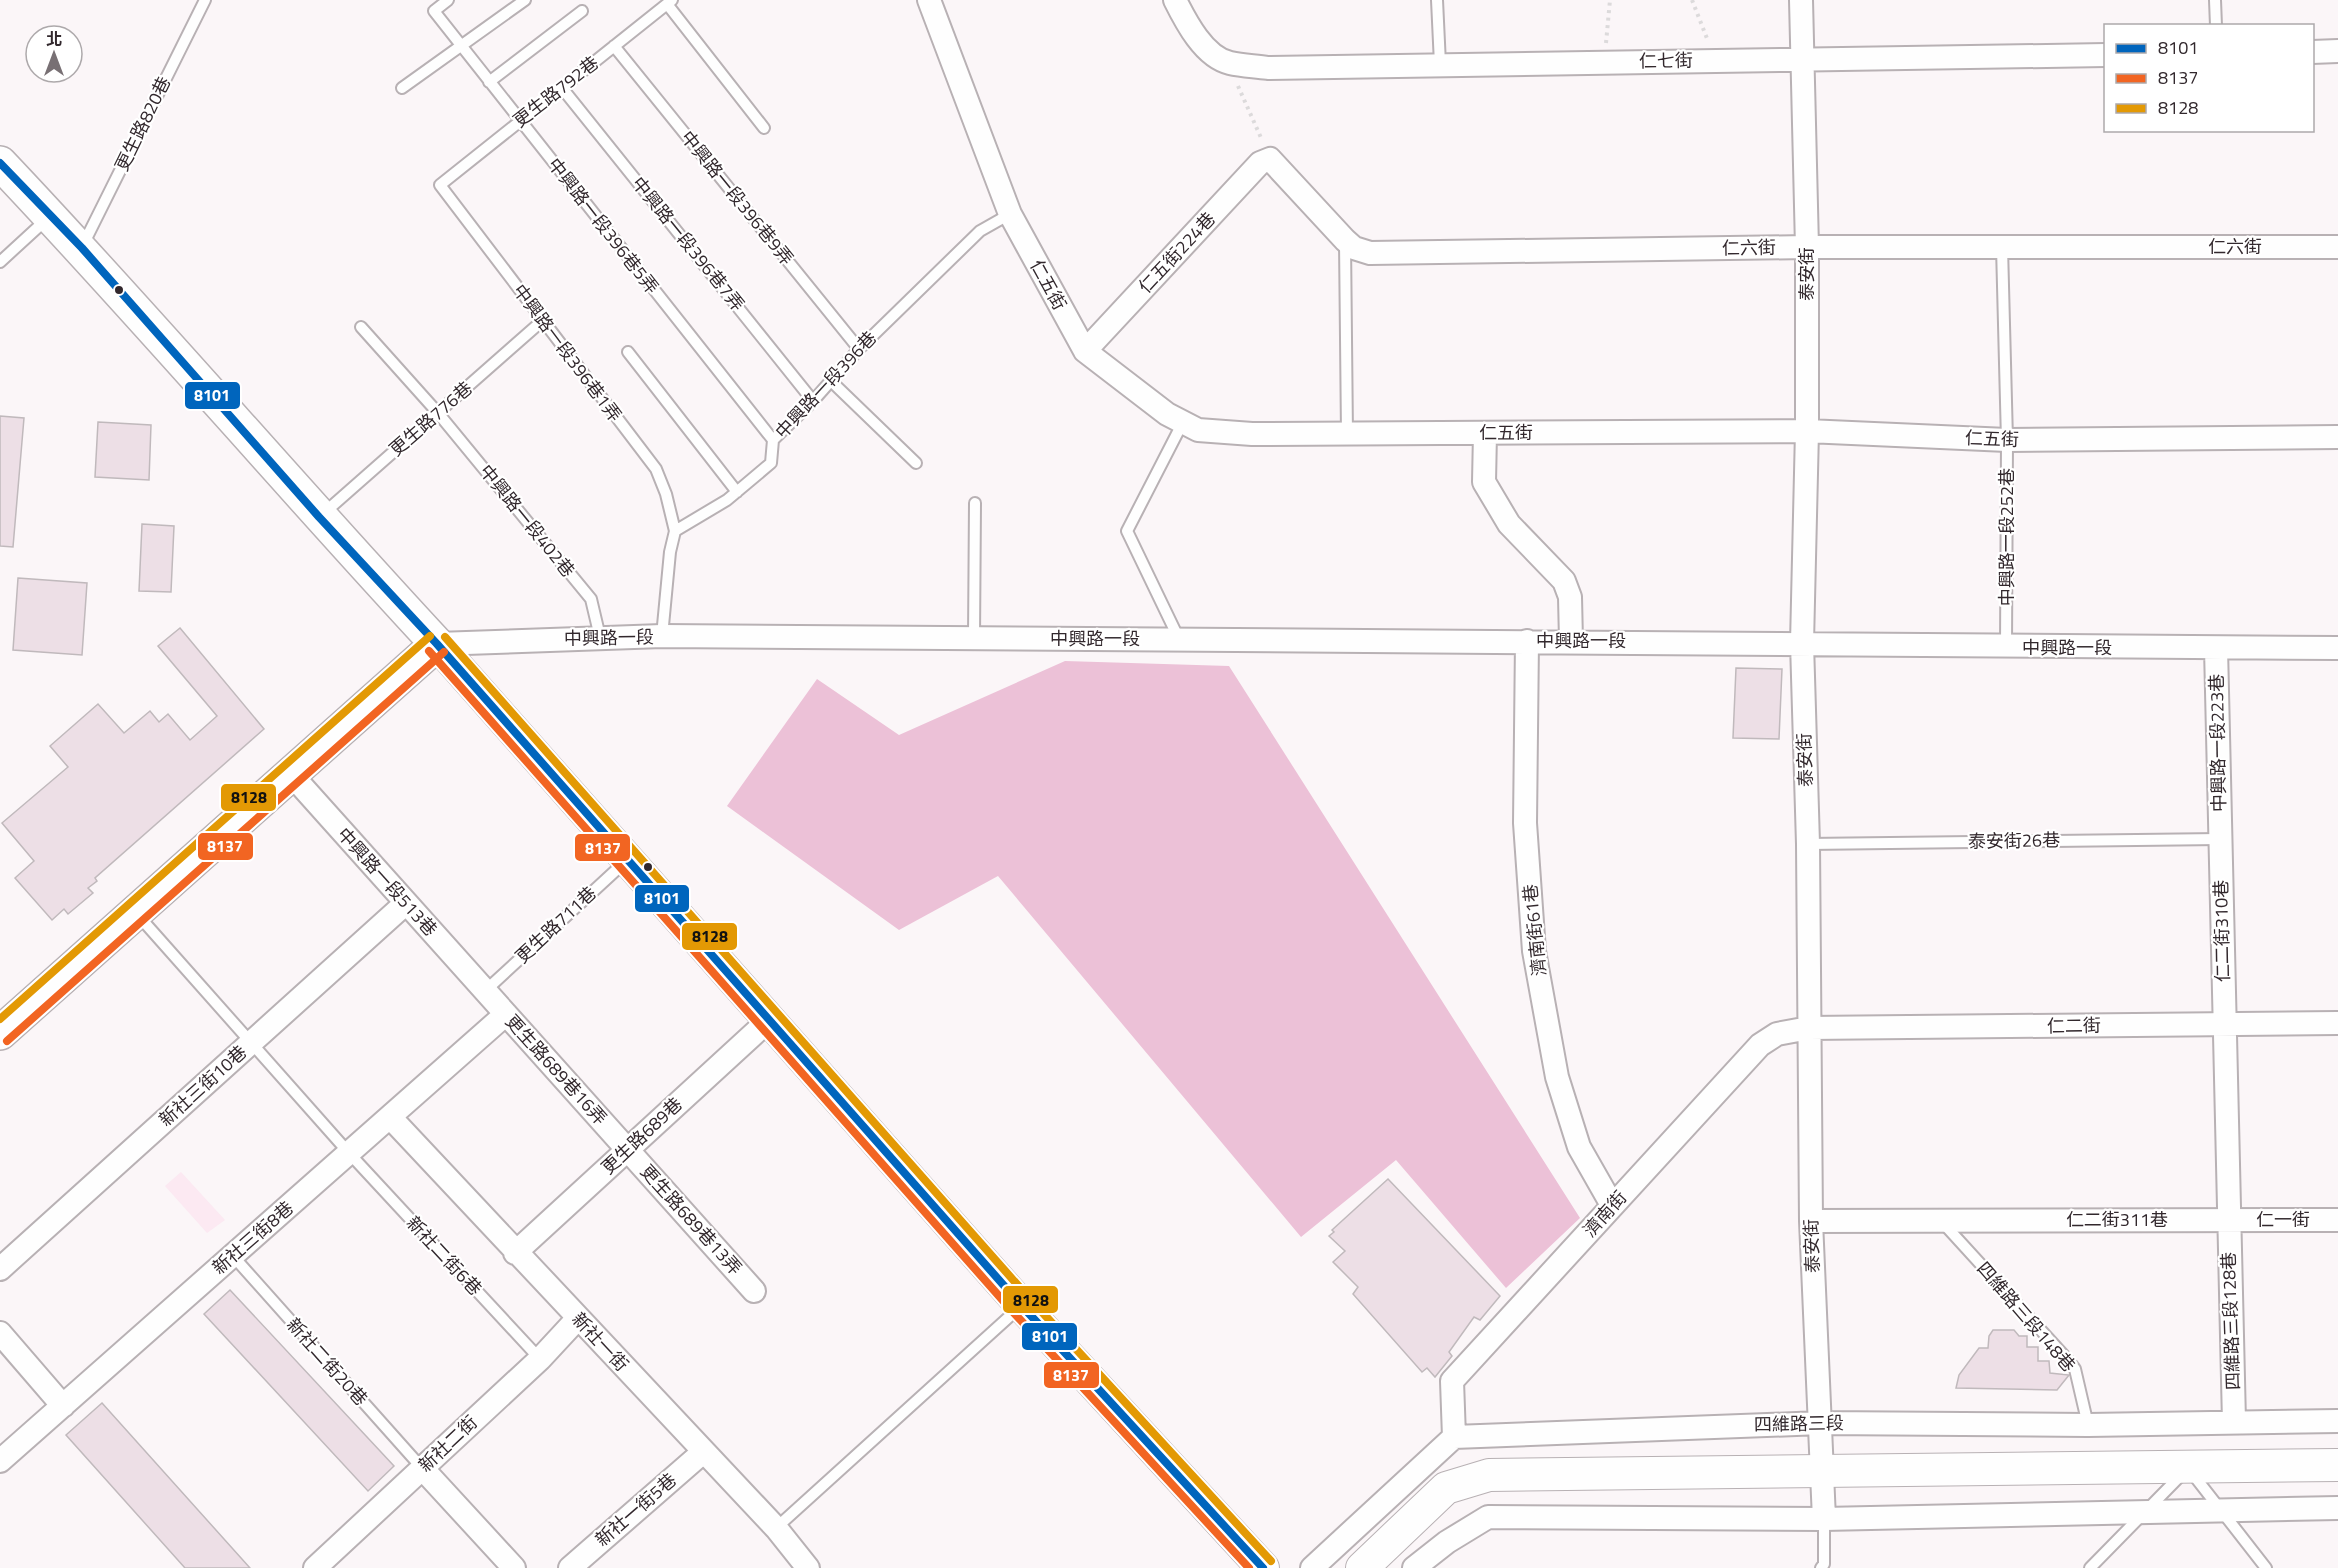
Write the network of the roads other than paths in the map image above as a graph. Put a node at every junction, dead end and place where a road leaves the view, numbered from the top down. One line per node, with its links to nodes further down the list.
1 (205, 0): 33 (lane, 更生路820巷)
2 (448, 0): 12 (lane, 中興路一段396巷5弄)
3 (525, 0): 12 (lane)
4 (929, 0): 27 (street, 仁五街)
5 (1176, 0): 18 (street, 仁七街)
6 (1437, 0): 18 (lane)
7 (1801, 0): 17 (street, 泰安街)
8 (2215, 0): 11 (lane)
9 (670, 2): 13 (lane, 更生路792巷); 23 (lane)
10 (582, 11): 19 (lane)
11 (2216, 24)
12 (462, 46): 19 (lane, 中興路一段396巷5弄); 20 (lane)
13 (615, 46): 21 (lane, 更生路792巷); 37 (lane, 中興路一段396巷9弄)
14 (2338, 51): 15 (street)
15 (2314, 52)
16 (2104, 55): 17 (street, 仁七街)
17 (1801, 59): 18 (street, 仁七街); 30 (street, 泰安街)
18 (1440, 64)
19 (489, 82): 22 (lane, 中興路一段396巷5弄)
20 (402, 88)
21 (562, 88): 22 (lane, 更生路792巷); 41 (lane, 中興路一段396巷7弄)
22 (520, 121): 26 (lane, 更生路792巷); 48 (lane, 中興路一段396巷5弄)
23 (764, 128)
24 (1270, 159): 29 (street, 仁六街); 38 (street, 仁五街224巷)
25 (0, 163): 28 (main road)
26 (440, 185): 35 (lane, 中興路一段396巷1弄)
27 (1010, 214): 37 (lane, 中興路一段396巷); 38 (street, 仁五街)
28 (50, 216): 33 (main road); 34 (lane)
29 (1346, 240): 30 (street, 仁六街); 46 (lane)
30 (1807, 247): 31 (street, 仁六街); 44 (street, 泰安街)
31 (2002, 247): 32 (street, 仁六街); 49 (lane, 中興路一段252巷)
32 (2338, 247)
33 (82, 248): 53 (main road)
34 (0, 262)
35 (542, 321): 42 (lane, 更生路776巷); 54 (lane, 中興路一段396巷1弄)
36 (361, 327): 42 (lane, 中興路一段402巷)
37 (859, 349): 40 (lane, 中興路一段396巷)
38 (1085, 351): 43 (street, 仁五街)
39 (628, 352): 51 (lane)
40 (831, 381): 41 (lane, 中興路一段396巷); 50 (lane)
41 (813, 401): 48 (lane, 中興路一段396巷)
42 (438, 413): 53 (lane, 更生路776巷); 56 (lane, 中興路一段402巷)
43 (1183, 422): 46 (street, 仁五街); 58 (lane)
44 (1807, 431): 45 (street, 仁五街); 49 (street, 仁五街); 61 (street, 泰安街)
45 (1485, 433): 46 (street, 仁五街); 60 (street)
46 (1347, 434)
47 (2338, 437): 49 (street, 仁五街)
48 (773, 440): 51 (lane, 中興路一段396巷)
49 (2007, 440): 63 (lane, 中興路一段252巷)
50 (916, 463)
51 (737, 492): 54 (lane, 中興路一段396巷)
52 (975, 503): 57 (lane)
53 (319, 518): 62 (main road)
54 (675, 531): 55 (lane)
55 (662, 636): 56 (street, 中興路一段); 57 (street, 中興路一段)
56 (600, 637): 62 (street, 中興路一段)
57 (974, 638): 58 (street, 中興路一段)
58 (1179, 639): 59 (street, 中興路一段)
59 (1527, 641): 60 (street, 中興路一段); 83 (street, 濟南街61巷)
60 (1571, 641): 61 (street, 中興路一段)
61 (1802, 643): 63 (street, 中興路一段); 68 (street, 泰安街)
62 (437, 644): 66 (main road); 69 (street)
63 (2006, 648): 64 (street, 中興路一段)
64 (2216, 648): 65 (street, 中興路一段); 67 (street, 中興路一段223巷)
65 (2338, 648)
66 (290, 773): 70 (street, 中興路一段513巷); 71 (main road)
67 (2220, 839): 68 (lane, 泰安街26巷); 76 (street, 仁二街310巷)
68 (1808, 844): 77 (street, 泰安街)
69 (627, 860): 72 (lane, 更生路711巷); 74 (street)
70 (406, 903): 72 (street, 中興路一段513巷); 79 (street, 新社三街10巷)
71 (134, 912): 78 (main road); 79 (lane, 新社二街6巷)
72 (485, 991): 73 (street, 更生路689巷16弄)
73 (506, 1014): 80 (street, 新社三街8巷); 81 (street, 更生路689巷16弄)
74 (770, 1019): 81 (street, 更生路689巷); 92 (street)
75 (2338, 1023): 76 (street, 仁二街)
76 (2224, 1024): 77 (street, 仁二街); 85 (street)
77 (1809, 1028): 83 (street, 濟南街); 87 (street, 泰安街)
78 (0, 1033)
79 (251, 1043): 82 (lane, 新社二街6巷); 90 (street, 新社三街10巷)
80 (390, 1117): 82 (street, 新社三街8巷); 88 (street, 新社一街)
81 (627, 1149): 88 (street, 更生路689巷); 91 (street, 更生路689巷13弄)
82 (349, 1153): 89 (street, 新社三街8巷); 95 (lane, 新社二街6巷)
83 (1612, 1205): 101 (street, 濟南街)
84 (1941, 1220): 85 (street, 仁二街311巷); 87 (street, 仁二街311巷); 100 (lane, 四維路三段148巷)
85 (2228, 1220): 86 (street, 仁一街); 98 (street, 四維路三段128巷)
86 (2338, 1220)
87 (1811, 1221): 99 (street, 泰安街)
88 (515, 1253): 93 (street, 新社一街)
89 (233, 1256): 96 (street, 新社三街8巷); 105 (lane, 新社二街20巷)
90 (0, 1269)
91 (754, 1291)
92 (1022, 1306): 112 (lane); 117 (street)
93 (578, 1318): 95 (street, 新社二街); 102 (street, 新社一街)
94 (0, 1333): 96 (street)
95 (540, 1359): 105 (street, 新社二街)
96 (63, 1406): 103 (street, 新社三街8巷)
97 (2338, 1421): 98 (street, 四維路三段)
98 (2234, 1422): 100 (street, 四維路三段)
99 (1821, 1423): 100 (street, 四維路三段); 101 (street, 四維路三段); 107 (street, 泰安街)
100 (2088, 1425)
101 (1454, 1437): 118 (street)
102 (702, 1453): 112 (street, 新社一街); 116 (street, 新社一街5巷)
103 (0, 1461)
104 (2338, 1465): 106 (street)
105 (422, 1468): 114 (street, 新社二街); 115 (street)
106 (2188, 1468): 107 (street); 109 (lane); 110 (lane)
107 (1821, 1469): 111 (street, 泰安街); 119 (street)
108 (2338, 1508): 109 (street)
109 (2222, 1510): 110 (street); 123 (lane)
110 (2145, 1512): 111 (street); 122 (lane)
111 (1824, 1519): 120 (street); 121 (lane)
112 (776, 1528): 113 (street, 新社一街)
113 (797, 1564)
114 (315, 1568)
115 (514, 1568)
116 (570, 1568)
117 (1263, 1568)
118 (1312, 1568)
119 (1362, 1568)
120 (1414, 1568)
121 (1821, 1568)
122 (2090, 1568)
123 (2266, 1568)

